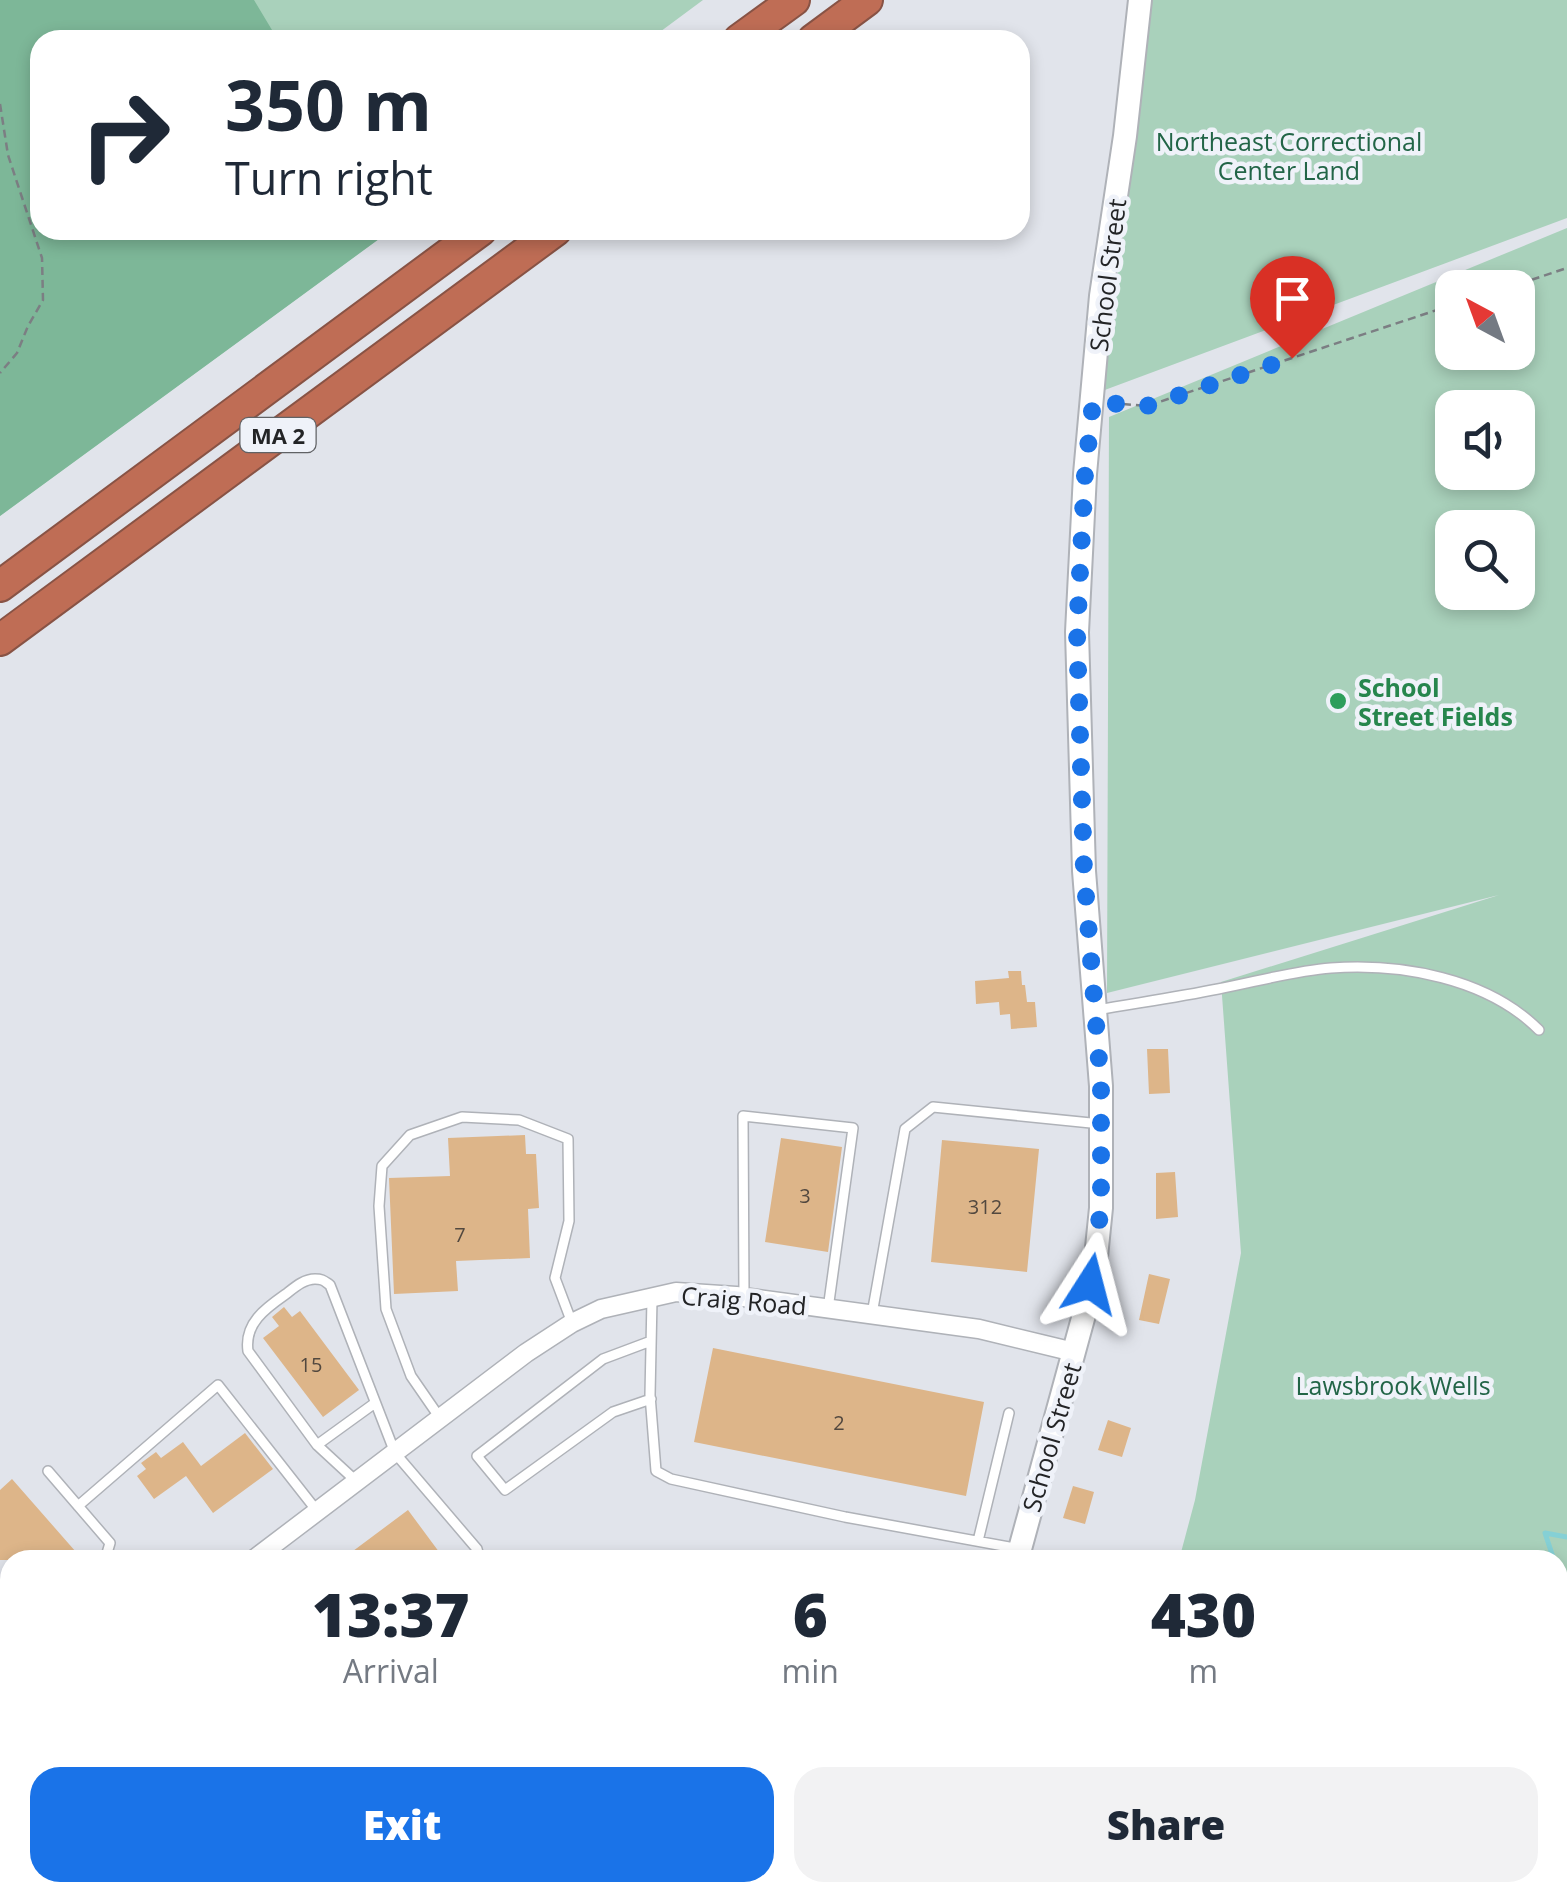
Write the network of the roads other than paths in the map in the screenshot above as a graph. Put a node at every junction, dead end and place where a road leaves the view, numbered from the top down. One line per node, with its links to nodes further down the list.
1 (794, 0): 4 (highway)
2 (867, 0): 5 (highway)
3 (1140, 0): 10 (street, School Street)
4 (753, 30)
5 (826, 30)
6 (467, 240): 8 (highway, MA 2)
7 (542, 240): 9 (highway, MA 2)
8 (0, 586)
9 (0, 640)
10 (1094, 1010): 11 (lane); 12 (street, School Street)
11 (1539, 1030)
12 (1102, 1124): 16 (lane); 19 (street, School Street)
13 (652, 1296): 14 (street, Craig Road); 17 (street, Craig Road); 18 (lane)
14 (744, 1297): 15 (street, Craig Road); 15 (lane)
15 (828, 1308): 16 (street, Craig Road)
16 (872, 1314): 19 (street, Craig Road)
17 (572, 1323): 23 (street, Craig Road); 23 (lane)
18 (651, 1341): 20 (lane); 20 (lane)
19 (1074, 1352): 35 (street, School Street)
20 (651, 1399): 30 (lane)
21 (374, 1403): 24 (lane); 24 (lane); 25 (lane)
22 (1010, 1413): 30 (lane)
23 (440, 1418): 25 (street, Craig Road)
24 (317, 1446): 27 (lane)
25 (394, 1453): 27 (street, Craig Road); 33 (lane)
26 (48, 1471): 28 (lane)
27 (356, 1481): 29 (street, Craig Road)
28 (78, 1506): 29 (lane); 31 (lane)
29 (318, 1511): 32 (street, Craig Road)
30 (978, 1541): 34 (lane)
31 (108, 1550)
32 (265, 1550)
33 (478, 1550)
34 (1006, 1550)
35 (1020, 1550)

